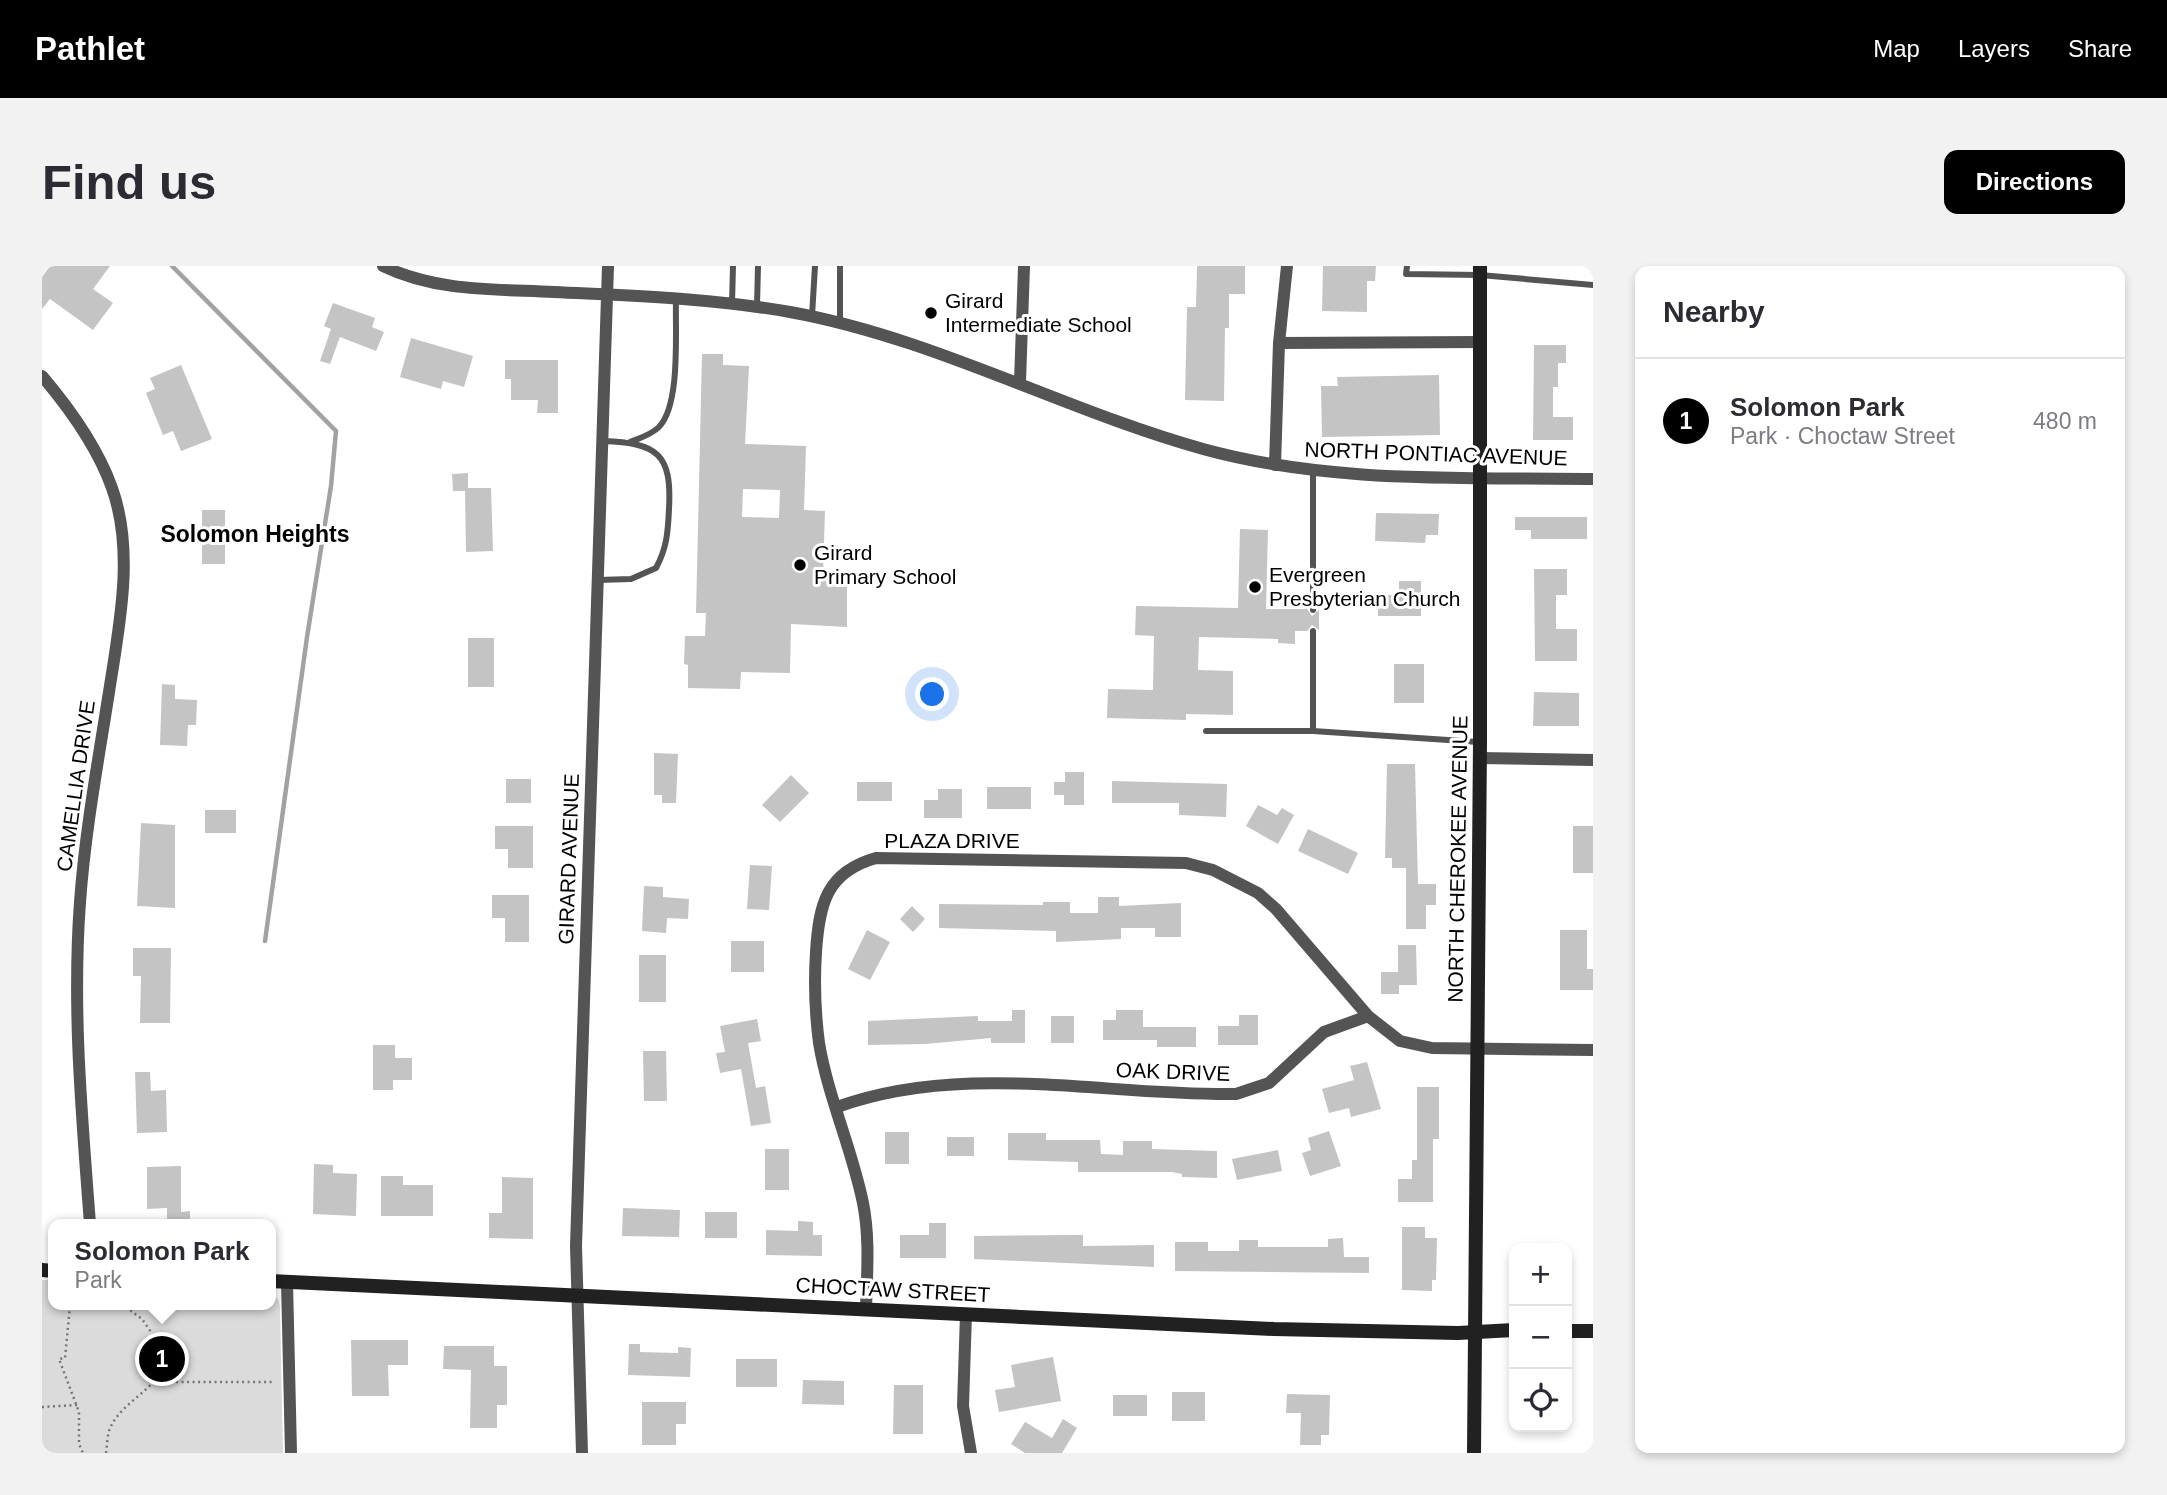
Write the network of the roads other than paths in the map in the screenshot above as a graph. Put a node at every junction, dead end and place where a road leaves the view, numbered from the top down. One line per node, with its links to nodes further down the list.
1 (383, 266): 12 (street, NORTH PONTIAC AVENUE)
2 (608, 266): 12 (street, GIRARD AVENUE)
3 (733, 266): 14 (lane)
4 (758, 266): 15 (lane)
5 (815, 266): 16 (lane)
6 (840, 266): 17 (lane)
7 (1024, 266): 21 (street)
8 (1287, 266): 19 (street)
9 (1407, 266): 10 (lane)
10 (1480, 271): 11 (lane); 18 (street, NORTH CHEROKEE AVENUE)
11 (1593, 285)
12 (607, 294): 13 (street, NORTH PONTIAC AVENUE); 22 (street, GIRARD AVENUE)
13 (676, 297): 14 (street, NORTH PONTIAC AVENUE); 23 (lane)
14 (732, 304): 15 (street, NORTH PONTIAC AVENUE)
15 (757, 307): 16 (street, NORTH PONTIAC AVENUE)
16 (812, 316): 17 (street, NORTH PONTIAC AVENUE)
17 (840, 323): 21 (street, NORTH PONTIAC AVENUE)
18 (1480, 342): 19 (street); 26 (street, NORTH CHEROKEE AVENUE)
19 (1279, 343): 24 (street)
20 (42, 376): 40 (street, CAMELLIA DRIVE)
21 (1020, 382): 24 (street, NORTH PONTIAC AVENUE)
22 (601, 440): 23 (lane); 28 (street, GIRARD AVENUE)
23 (630, 442): 28 (lane)
24 (1276, 465): 25 (street, NORTH PONTIAC AVENUE)
25 (1313, 470): 26 (street, NORTH PONTIAC AVENUE); 29 (lane)
26 (1481, 477): 27 (street, NORTH PONTIAC AVENUE); 33 (street, NORTH CHEROKEE AVENUE)
27 (1593, 478)
28 (596, 580): 43 (street, GIRARD AVENUE)
29 (1313, 610)
30 (1313, 631): 32 (lane)
31 (1206, 731): 32 (lane)
32 (1313, 731): 33 (lane)
33 (1480, 742): 34 (street, NORTH CHEROKEE AVENUE)
34 (1480, 758): 35 (street); 37 (street, NORTH CHEROKEE AVENUE)
35 (1593, 760)
36 (1368, 1016): 37 (street); 39 (street, OAK DRIVE); 39 (street, PLAZA DRIVE)
37 (1477, 1048): 38 (street); 47 (street, NORTH CHEROKEE AVENUE)
38 (1593, 1050)
39 (837, 1107): 44 (street, PLAZA DRIVE)
40 (90, 1219)
41 (276, 1281): 42 (street, CHOCTAW STREET)
42 (287, 1282): 43 (street, CHOCTAW STREET); 50 (street)
43 (580, 1296): 44 (street, CHOCTAW STREET); 51 (street, GIRARD AVENUE)
44 (866, 1309): 45 (street, CHOCTAW STREET)
45 (966, 1314): 47 (street, CHOCTAW STREET); 52 (street)
46 (1509, 1330): 47 (street, CHOCTAW STREET)
47 (1475, 1331): 53 (street, NORTH CHEROKEE AVENUE)
48 (1572, 1331): 49 (street)
49 (1593, 1331)
50 (291, 1453)
51 (582, 1453)
52 (971, 1453)
53 (1474, 1453)

